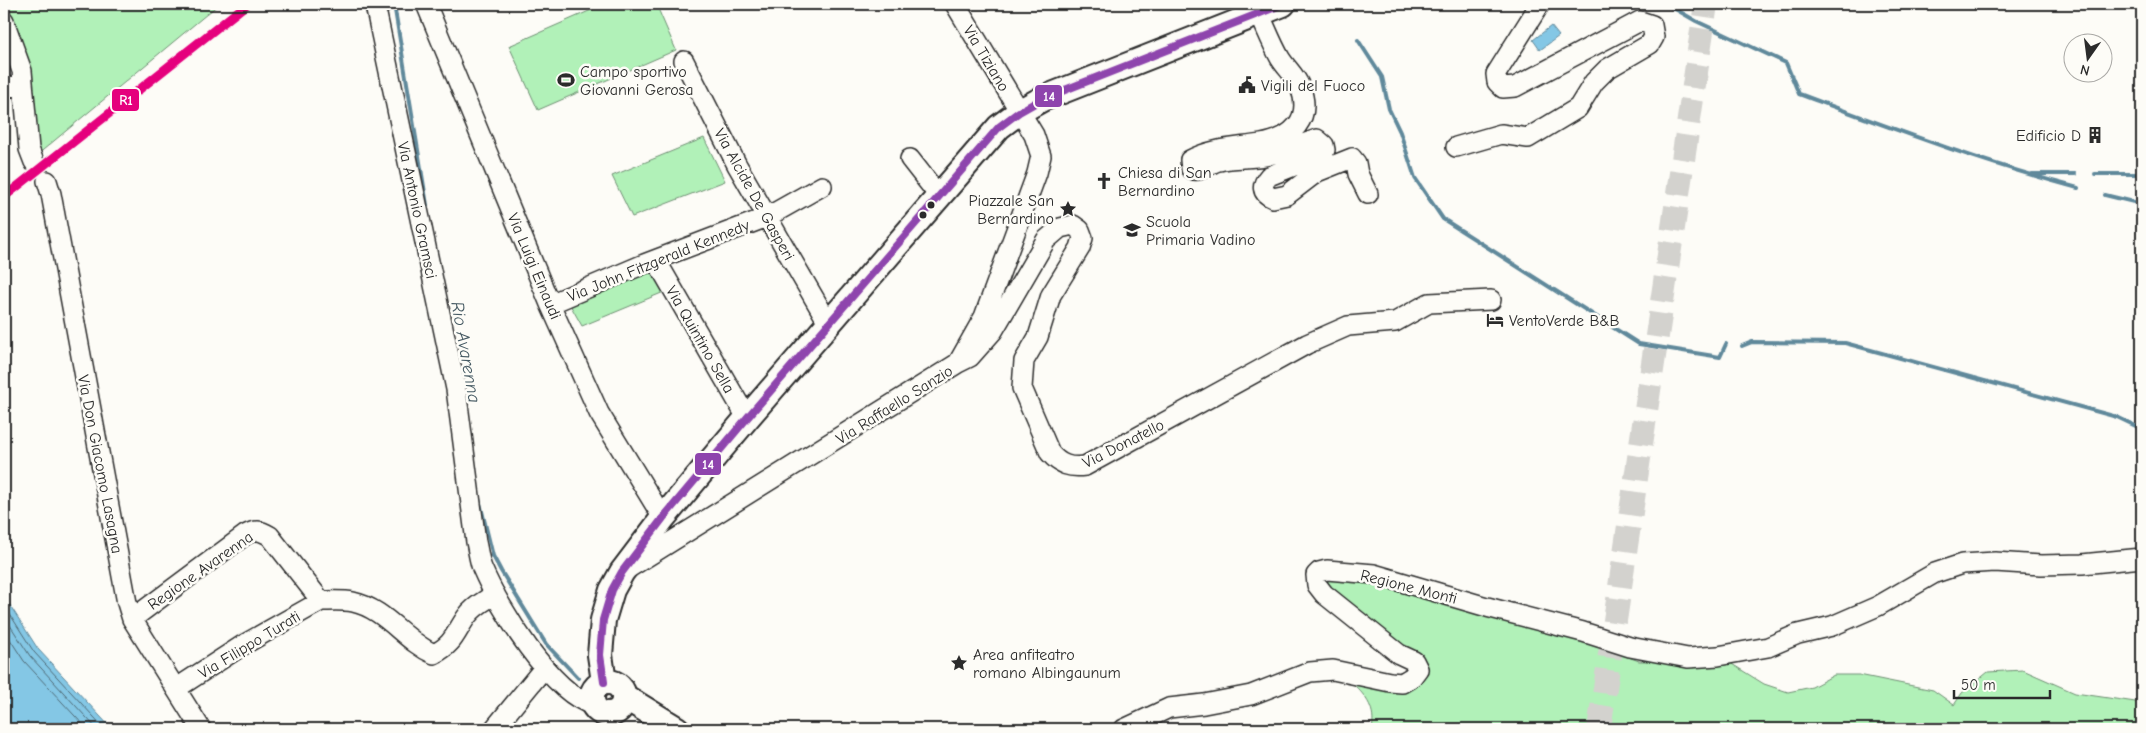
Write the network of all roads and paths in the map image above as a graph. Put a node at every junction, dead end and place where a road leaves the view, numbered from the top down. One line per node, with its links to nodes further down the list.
1 (382, 4): 28 (street, Via Antonio Gramsci)
2 (426, 4): 21 (street, Via Luigi Einaudi)
3 (955, 4): 10 (street, Via Tiziano)
4 (1283, 4): 6 (main road)
5 (1540, 4): 11 (street)
6 (1260, 13): 10 (main road); 16 (street)
7 (4, 21): 9 (street)
8 (684, 62): 18 (street, Via Alcide De Gasperi)
9 (13, 86): 13 (street)
10 (1019, 112): 17 (main road); 23 (street, Via Raffaello Sanzio)
11 (1456, 147)
12 (910, 159): 17 (street)
13 (34, 162)
14 (47, 182): 30 (street, Via Don Giacomo Lasagna)
15 (822, 186): 18 (street, Via John Fitzgerald Kennedy)
16 (1368, 194)
17 (939, 196): 22 (main road)
18 (767, 217): 19 (street, Via John Fitzgerald Kennedy); 22 (street, Via Alcide De Gasperi)
19 (656, 260): 21 (street, Via John Fitzgerald Kennedy); 24 (street, Via Quintino Sella)
20 (1491, 300): 23 (street, Via Donatello)
21 (550, 304): 25 (street, Via Luigi Einaudi)
22 (829, 324): 24 (main road)
23 (958, 363): 27 (street, Via Raffaello Sanzio)
24 (747, 418): 25 (main road)
25 (663, 518): 27 (main road)
26 (2142, 558): 39 (street, Regione Monti)
27 (622, 572): 32 (main road)
28 (495, 594): 29 (street); 31 (street, Via Antonio Gramsci)
29 (321, 601): 30 (street, Regione Avarenna); 33 (street, Via Filippo Turati)
30 (132, 619): 33 (street, Via Don Giacomo Lasagna)
31 (544, 668): 35 (street, Via Antonio Gramsci); 37 (street)
32 (604, 682): 34 (main road); 35 (main road)
33 (176, 688): 36 (street, Via Don Giacomo Lasagna)
34 (625, 697): 35 (main road); 38 (main road)
35 (603, 716)
36 (200, 729)
37 (494, 729)
38 (677, 729)
39 (1124, 729)

